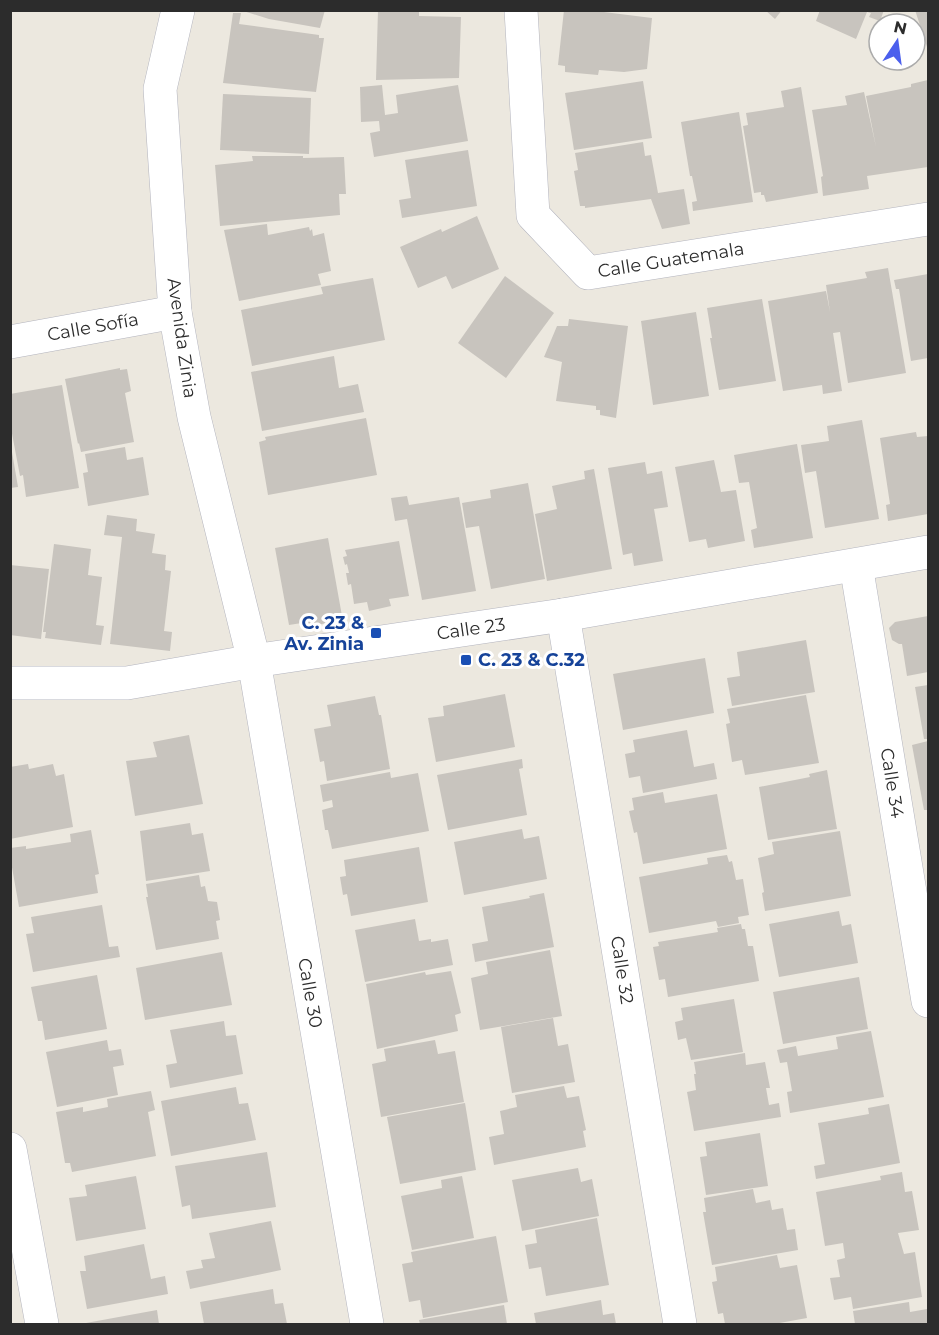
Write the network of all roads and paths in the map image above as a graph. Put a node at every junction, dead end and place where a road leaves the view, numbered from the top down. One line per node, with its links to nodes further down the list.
1 (177, 10): 4 (street, Avenida Zinia)
2 (521, 10): 3 (street, Calle Guatemala)
3 (928, 219)
4 (175, 312): 5 (street, Calle Sofía); 9 (street, Avenida Zinia)
5 (10, 342)
6 (928, 552): 7 (street, Calle 23)
7 (856, 565): 8 (street, Calle 23); 11 (street, Calle 34)
8 (563, 615): 9 (street, Calle 23); 15 (street, Calle 32)
9 (254, 661): 10 (street, Calle 23); 14 (street, Calle 30)
10 (10, 683)
11 (928, 1001)
12 (10, 1149): 13 (street)
13 (42, 1324)
14 (366, 1324)
15 (680, 1324)

